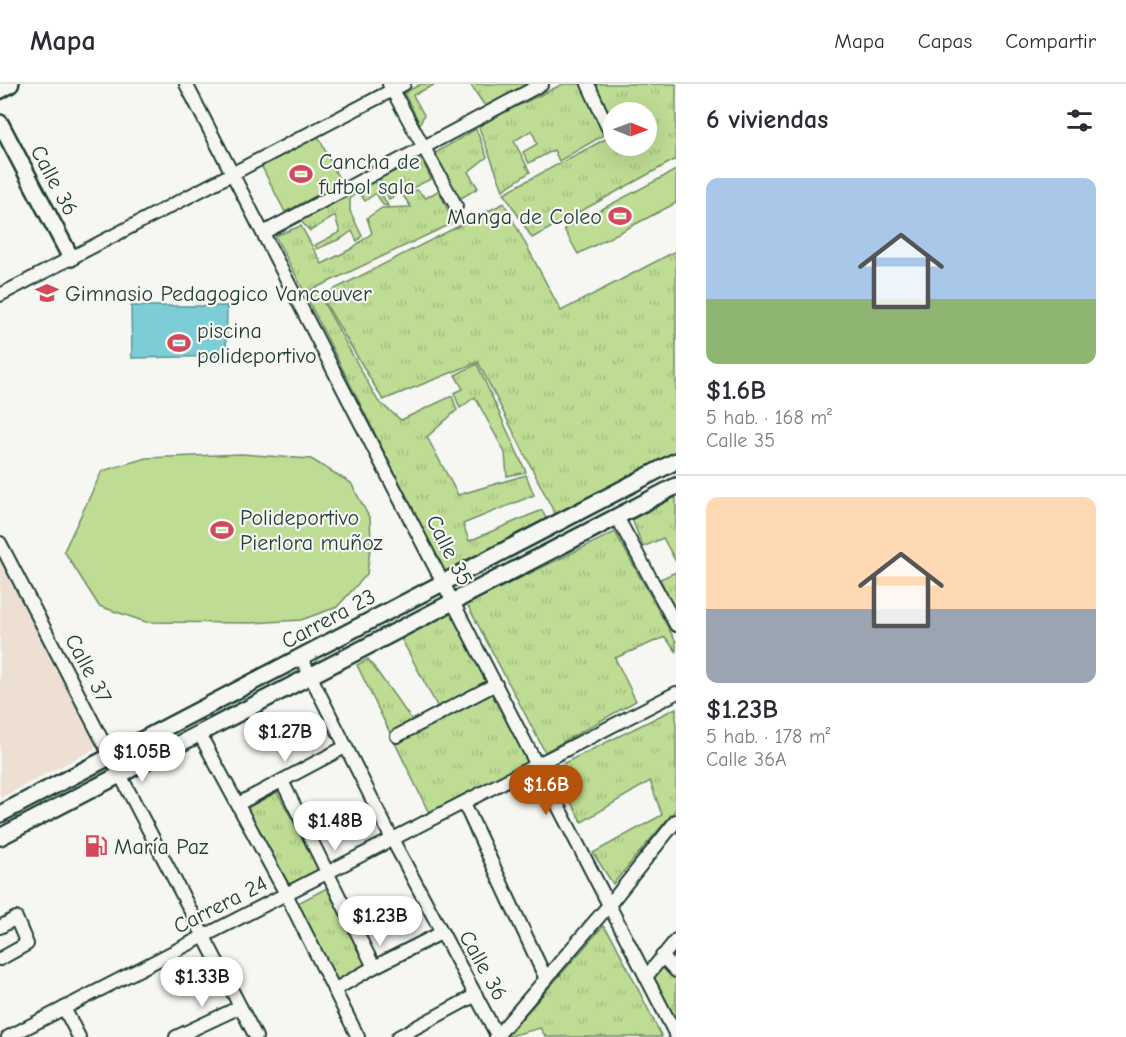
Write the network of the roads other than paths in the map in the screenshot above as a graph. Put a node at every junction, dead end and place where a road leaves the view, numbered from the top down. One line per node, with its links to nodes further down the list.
1 (10, 84): 7 (main road)
2 (186, 84): 11 (street, Calle 35)
3 (404, 84): 6 (street)
4 (542, 84): 10 (street)
5 (588, 84): 8 (street)
6 (391, 87): 10 (street); 11 (street)
7 (0, 90)
8 (603, 117)
9 (0, 123): 14 (street, Calle 36)
10 (423, 147): 12 (street); 13 (street)
11 (232, 174): 13 (street, Calle 35); 14 (street)
12 (456, 206)
13 (263, 233): 20 (street, Calle 35)
14 (71, 258): 15 (street)
15 (0, 295)
16 (676, 461): 20 (street, Carrera 23)
17 (676, 486): 18 (street, Carrera 23)
18 (617, 517): 21 (street, Carrera 23); 22 (street)
19 (0, 543): 30 (street, Calle 37)
20 (444, 582): 21 (street, Calle 35); 23 (street, Carrera 23)
21 (453, 601): 24 (street, Carrera 23); 25 (street, Calle 35)
22 (676, 625)
23 (301, 657): 24 (street, Calle 36); 30 (street, Carrera 23)
24 (310, 676): 27 (street, Carrera 23); 29 (street, Calle 36)
25 (496, 684): 28 (street); 31 (street, Calle 35)
26 (676, 693): 31 (street, Carrera 24)
27 (200, 733): 32 (street, Carrera 23); 35 (street)
28 (397, 736)
29 (345, 747): 33 (street); 39 (street, Calle 36)
30 (111, 756): 32 (street, Calle 37); 36 (street, Carrera 23)
31 (537, 765): 34 (street, Carrera 24); 42 (street, Calle 35)
32 (121, 775): 38 (street, Carrera 23); 45 (street, Calle 37)
33 (282, 781): 35 (street); 40 (street)
34 (464, 803): 39 (street, Carrera 24); 52 (street)
35 (238, 804): 41 (street)
36 (0, 814)
37 (676, 821): 42 (street)
38 (0, 837)
39 (392, 840): 40 (street, Carrera 24); 44 (street, Calle 36)
40 (327, 873): 41 (street, Carrera 24); 49 (street)
41 (286, 894): 45 (street, Carrera 24); 53 (street)
42 (609, 905): 51 (street, Calle 35); 52 (street)
43 (0, 927): 48 (street)
44 (441, 933): 49 (street); 54 (street, Calle 36)
45 (204, 936): 55 (street, Calle 37); 56 (street, Carrera 24)
46 (676, 940): 47 (street)
47 (662, 957): 50 (street); 51 (street)
48 (0, 959)
49 (374, 967): 53 (street)
50 (676, 971)
51 (646, 977): 57 (street, Calle 35)
52 (546, 979): 58 (street)
53 (334, 990): 63 (street)
54 (476, 995): 58 (street, Calle 36); 64 (street)
55 (240, 1007): 61 (street); 62 (street, Calle 37)
56 (64, 1008): 59 (street, Carrera 24); 60 (street)
57 (676, 1035)
58 (498, 1036)
59 (8, 1037)
60 (79, 1037)
61 (176, 1037)
62 (256, 1037)
63 (358, 1037)
64 (398, 1037)

